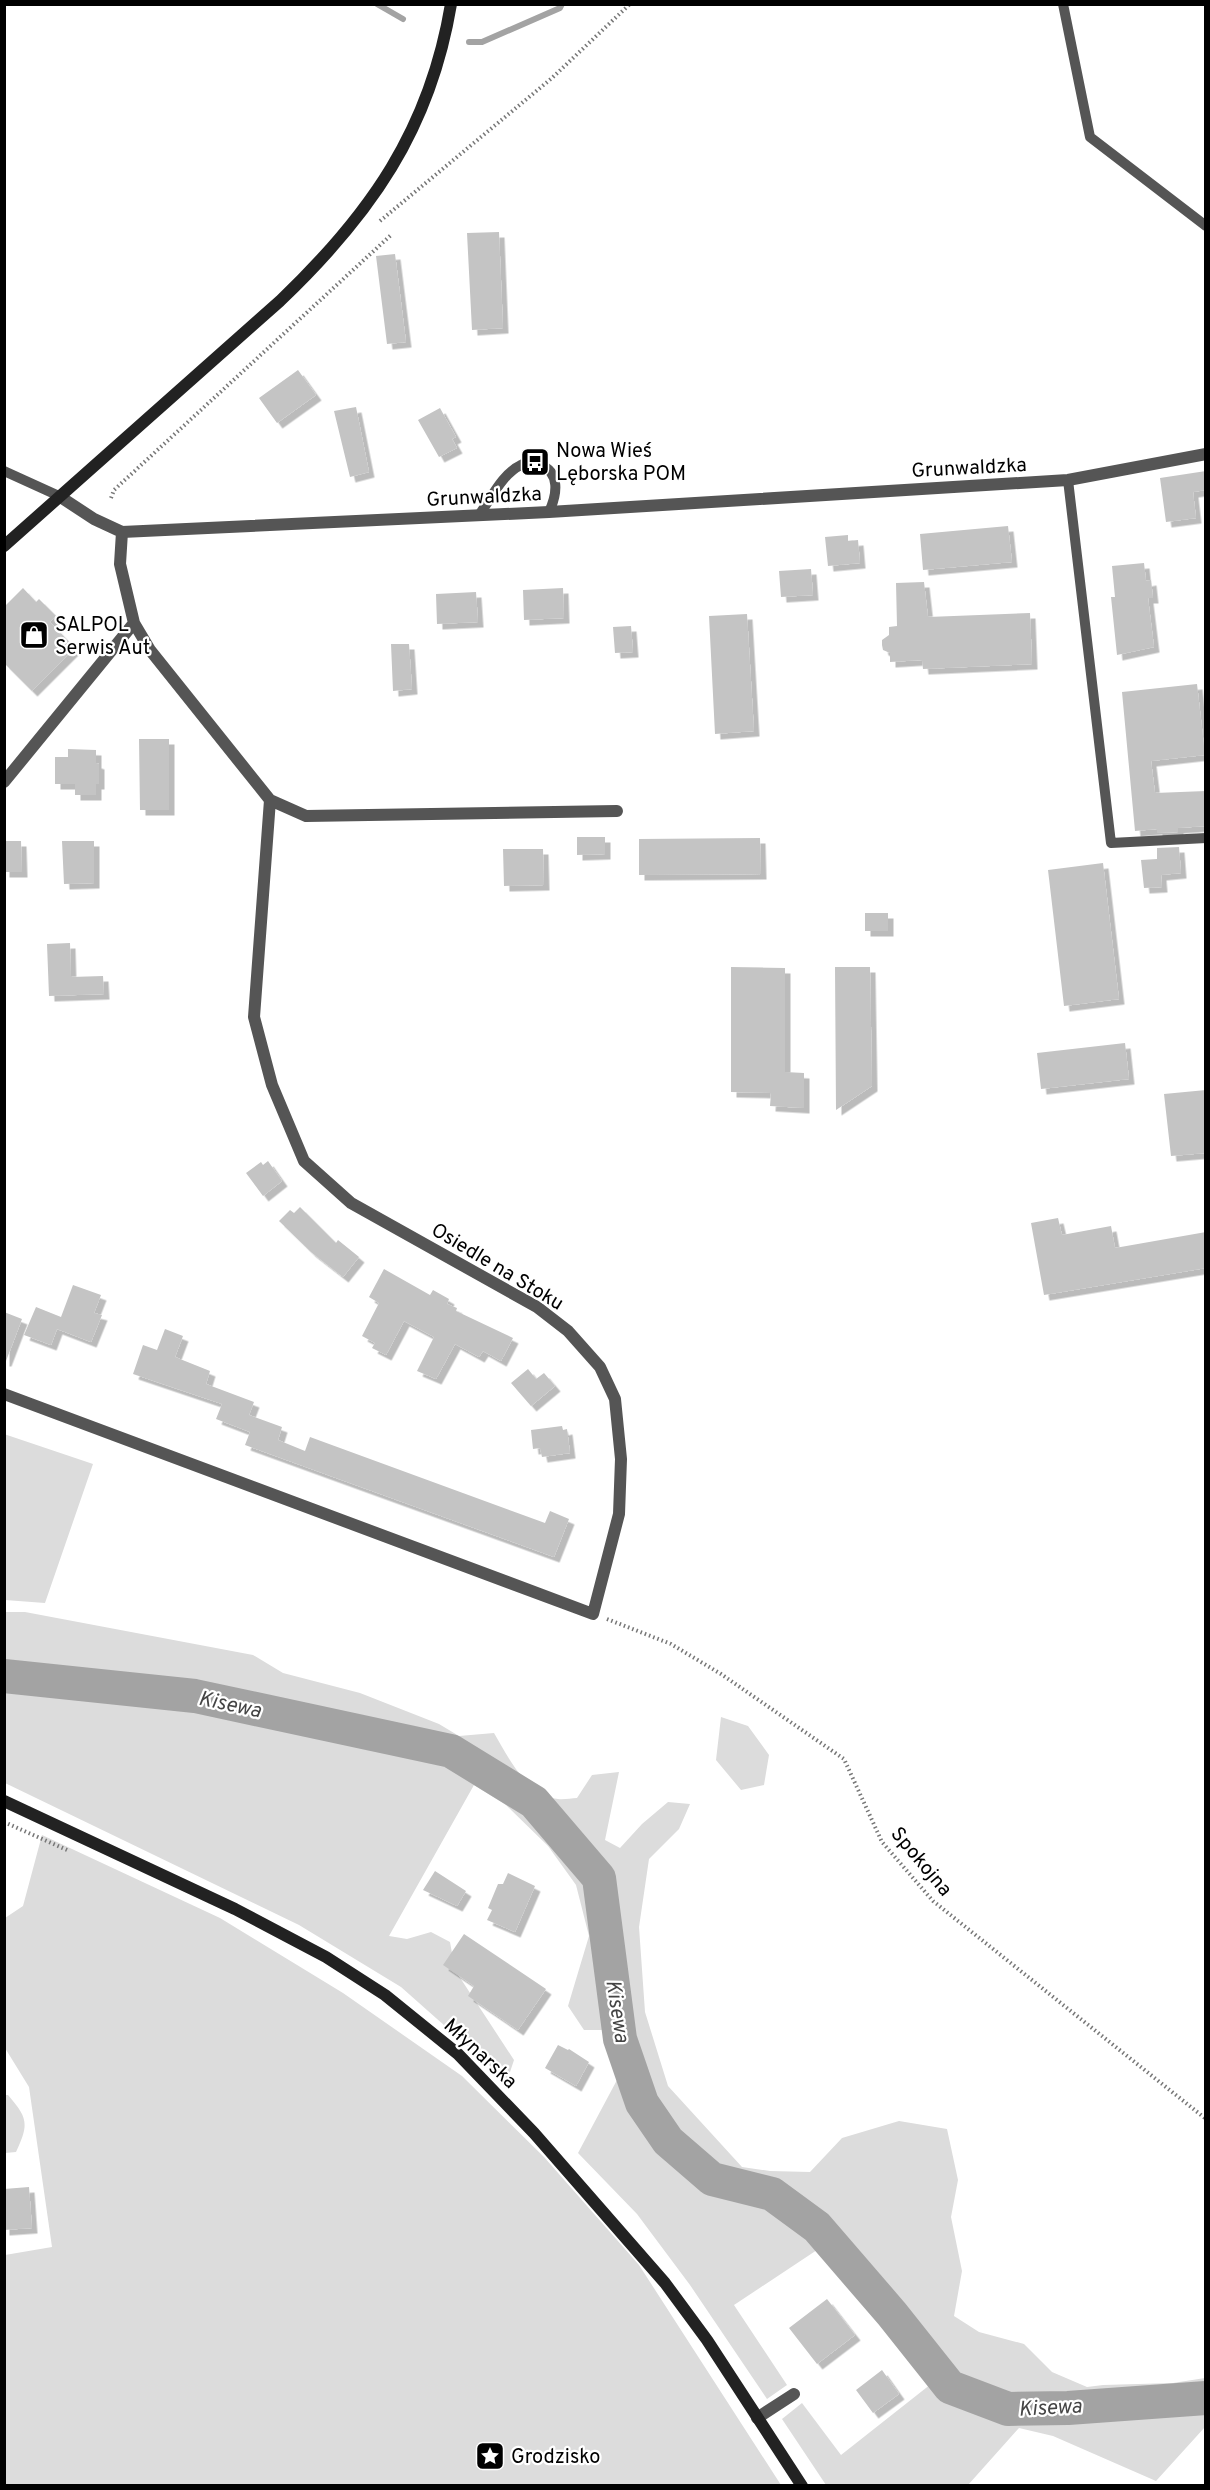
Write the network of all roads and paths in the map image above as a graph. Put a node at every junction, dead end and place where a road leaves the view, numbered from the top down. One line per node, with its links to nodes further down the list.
1 (451, 4): 10 (street)
2 (630, 4): 4 (path)
3 (1063, 4): 5 (lane)
4 (381, 221)
5 (1206, 226)
6 (391, 235): 11 (path)
7 (1206, 454): 9 (street, Grunwaldzka)
8 (4, 471): 10 (lane)
9 (1068, 480): 12 (street, Grunwaldzka); 20 (lane)
10 (59, 495): 14 (street, Grunwaldzka); 15 (street)
11 (111, 498)
12 (549, 512): 13 (street, Grunwaldzka); 13 (lane)
13 (479, 516): 14 (street, Grunwaldzka)
14 (122, 532): 16 (street)
15 (4, 546)
16 (134, 623): 17 (street); 18 (street)
17 (4, 782)
18 (270, 800): 19 (street); 22 (street, Osiedle na Stoku)
19 (618, 811)
20 (1206, 838)
21 (4, 1394): 22 (street)
22 (593, 1614): 26 (path, Spokojna)
23 (4, 1801): 28 (street, Młynarska)
24 (4, 1822): 25 (path)
25 (70, 1851)
26 (1206, 2119)
27 (794, 2394): 28 (street)
28 (757, 2418): 29 (street, Młynarska)
29 (802, 2486)

